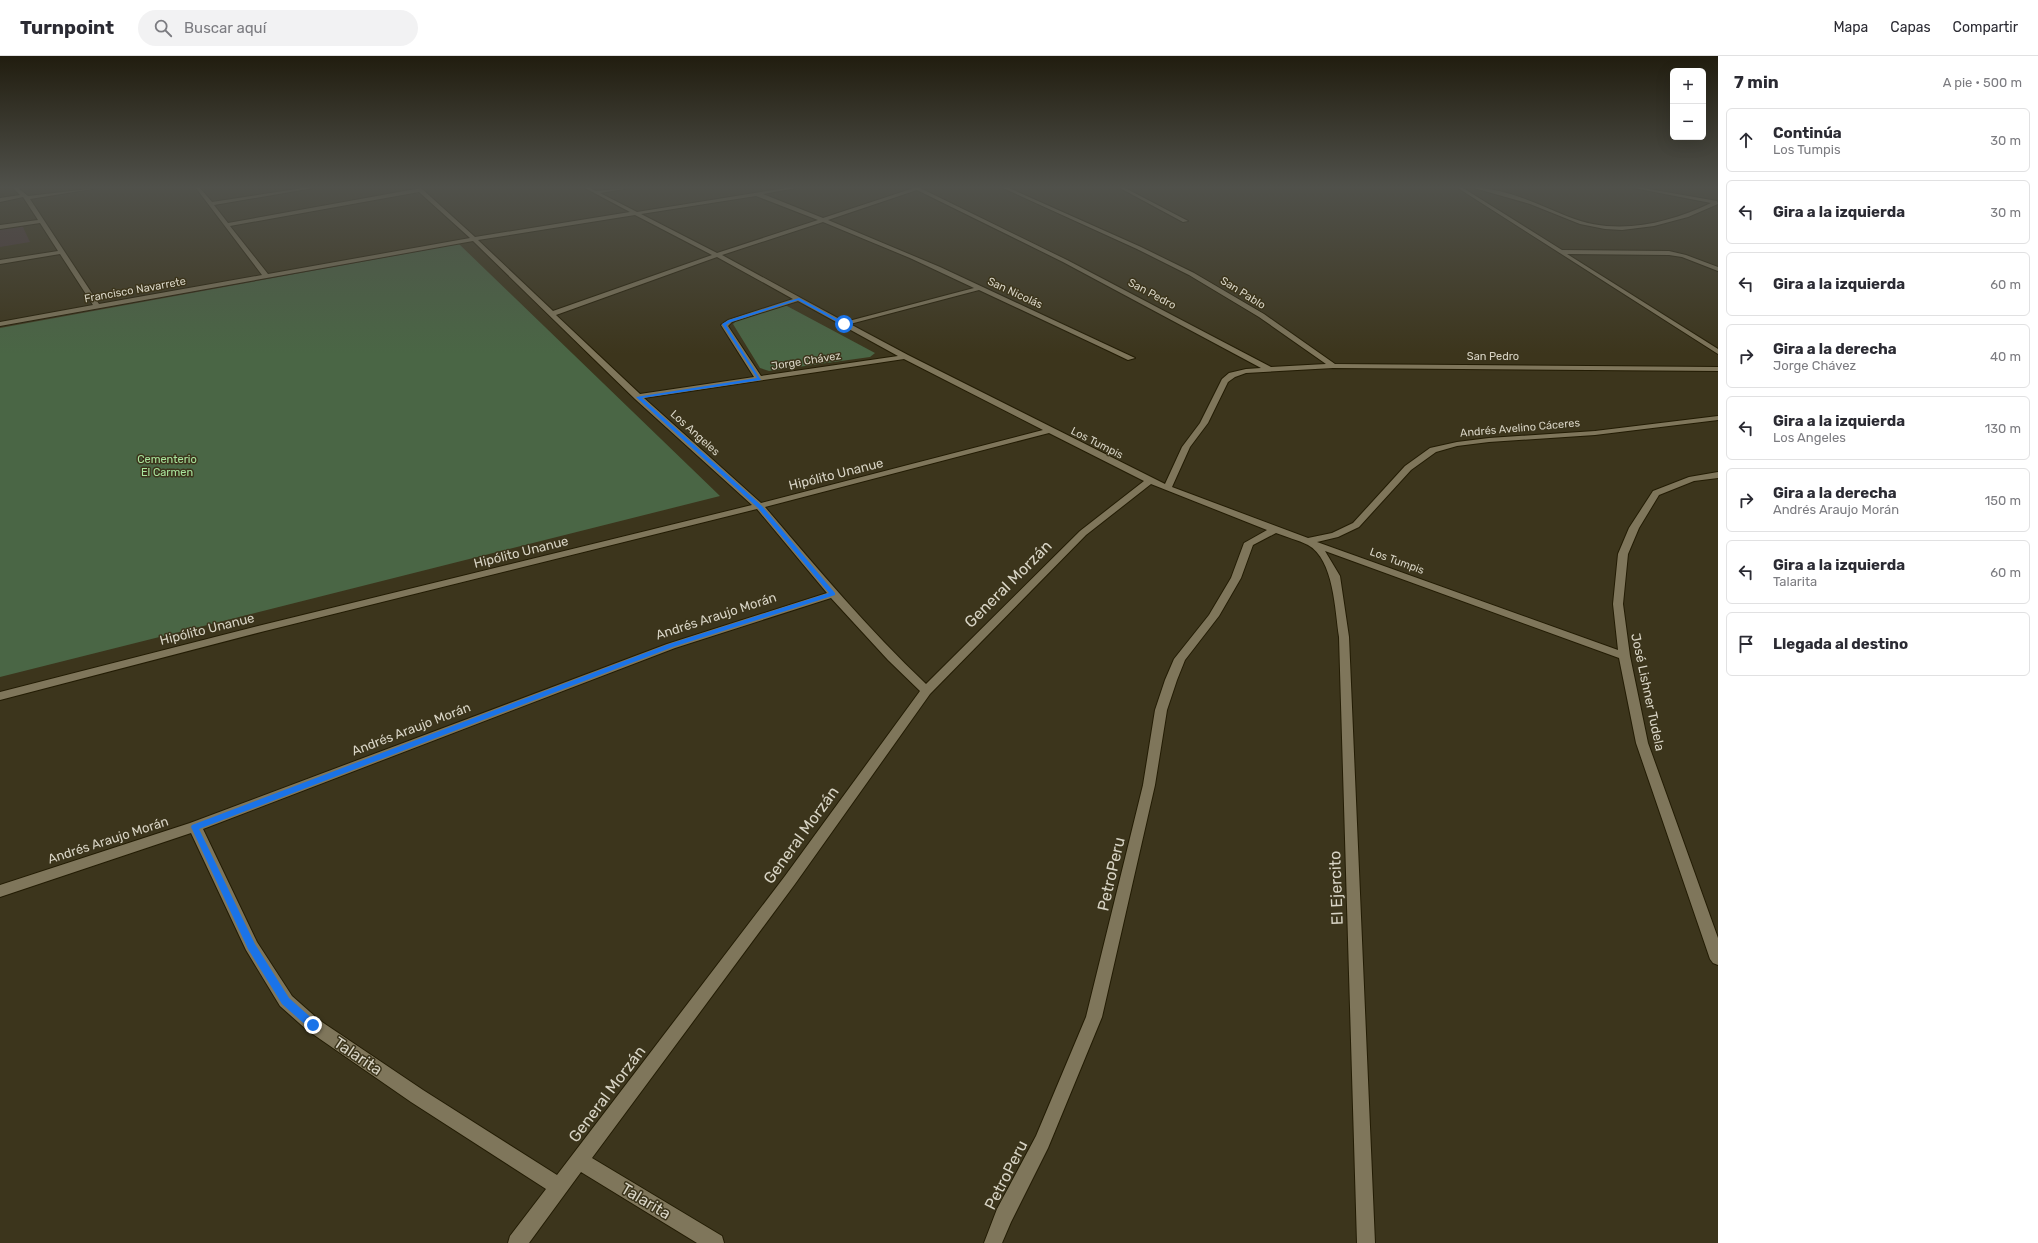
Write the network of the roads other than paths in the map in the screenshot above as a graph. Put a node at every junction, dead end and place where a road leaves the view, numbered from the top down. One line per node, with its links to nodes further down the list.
1 (56, 243): 11 (street)
2 (240, 243): 16 (street)
3 (449, 243): 16 (street, Francisco Navarrete)
4 (479, 243): 20 (street, Los Angeles)
5 (695, 243): 13 (street, Los Tumpis)
6 (752, 243): 13 (street)
7 (880, 243): 17 (street, San Nicolás)
8 (1030, 243): 27 (street, San Pedro)
9 (1125, 243): 26 (street, San Pablo)
10 (1547, 243): 12 (street)
11 (62, 252): 14 (street); 19 (street)
12 (1560, 252): 15 (street); 23 (street)
13 (717, 255): 18 (street, Los Tumpis); 20 (street)
14 (0, 262)
15 (1718, 269)
16 (266, 276): 19 (street, Francisco Navarrete)
17 (980, 288): 22 (street); 25 (street, San Nicolás)
18 (799, 299): 22 (street, Los Tumpis); 29 (street)
19 (97, 307): 21 (street, Francisco Navarrete)
20 (552, 314): 30 (street, Los Angeles)
21 (0, 324)
22 (844, 324): 24 (street, Los Tumpis)
23 (1718, 352)
24 (905, 357): 29 (street, Jorge Chávez); 32 (street, Los Tumpis)
25 (1131, 358)
26 (1333, 366): 27 (street, San Pedro); 28 (street, San Pedro)
27 (1269, 369): 35 (street, San Pedro)
28 (1718, 369)
29 (759, 379): 30 (street, Jorge Chávez)
30 (638, 397): 36 (street, Los Angeles)
31 (1718, 418): 38 (street, Andrés Avelino Cáceres)
32 (1048, 431): 34 (street, Los Tumpis); 36 (street, Hipólito Unanue)
33 (1718, 475): 40 (street, José Lishner Tudela)
34 (1150, 481): 35 (street, Los Tumpis); 41 (street, General Morzán)
35 (1167, 488): 37 (street, Los Tumpis)
36 (760, 507): 39 (street, Los Angeles); 42 (street, Hipólito Unanue)
37 (1276, 530): 38 (street, Los Tumpis); 50 (street, PetroPeru)
38 (1309, 540): 40 (street, Los Tumpis); 51 (street, El Ejercito)
39 (833, 594): 41 (street, Los Angeles); 43 (street, Andrés Araujo Morán)
40 (1624, 656): 45 (street, José Lishner Tudela)
41 (926, 691): 46 (street, General Morzán)
42 (0, 696)
43 (195, 827): 44 (street, Andrés Araujo Morán); 47 (street, Talarita)
44 (0, 891)
45 (1718, 959)
46 (578, 1160): 47 (street, General Morzán); 49 (street, Talarita)
47 (558, 1186): 48 (street, General Morzán)
48 (517, 1243)
49 (715, 1243)
50 (993, 1243)
51 (1366, 1243)

